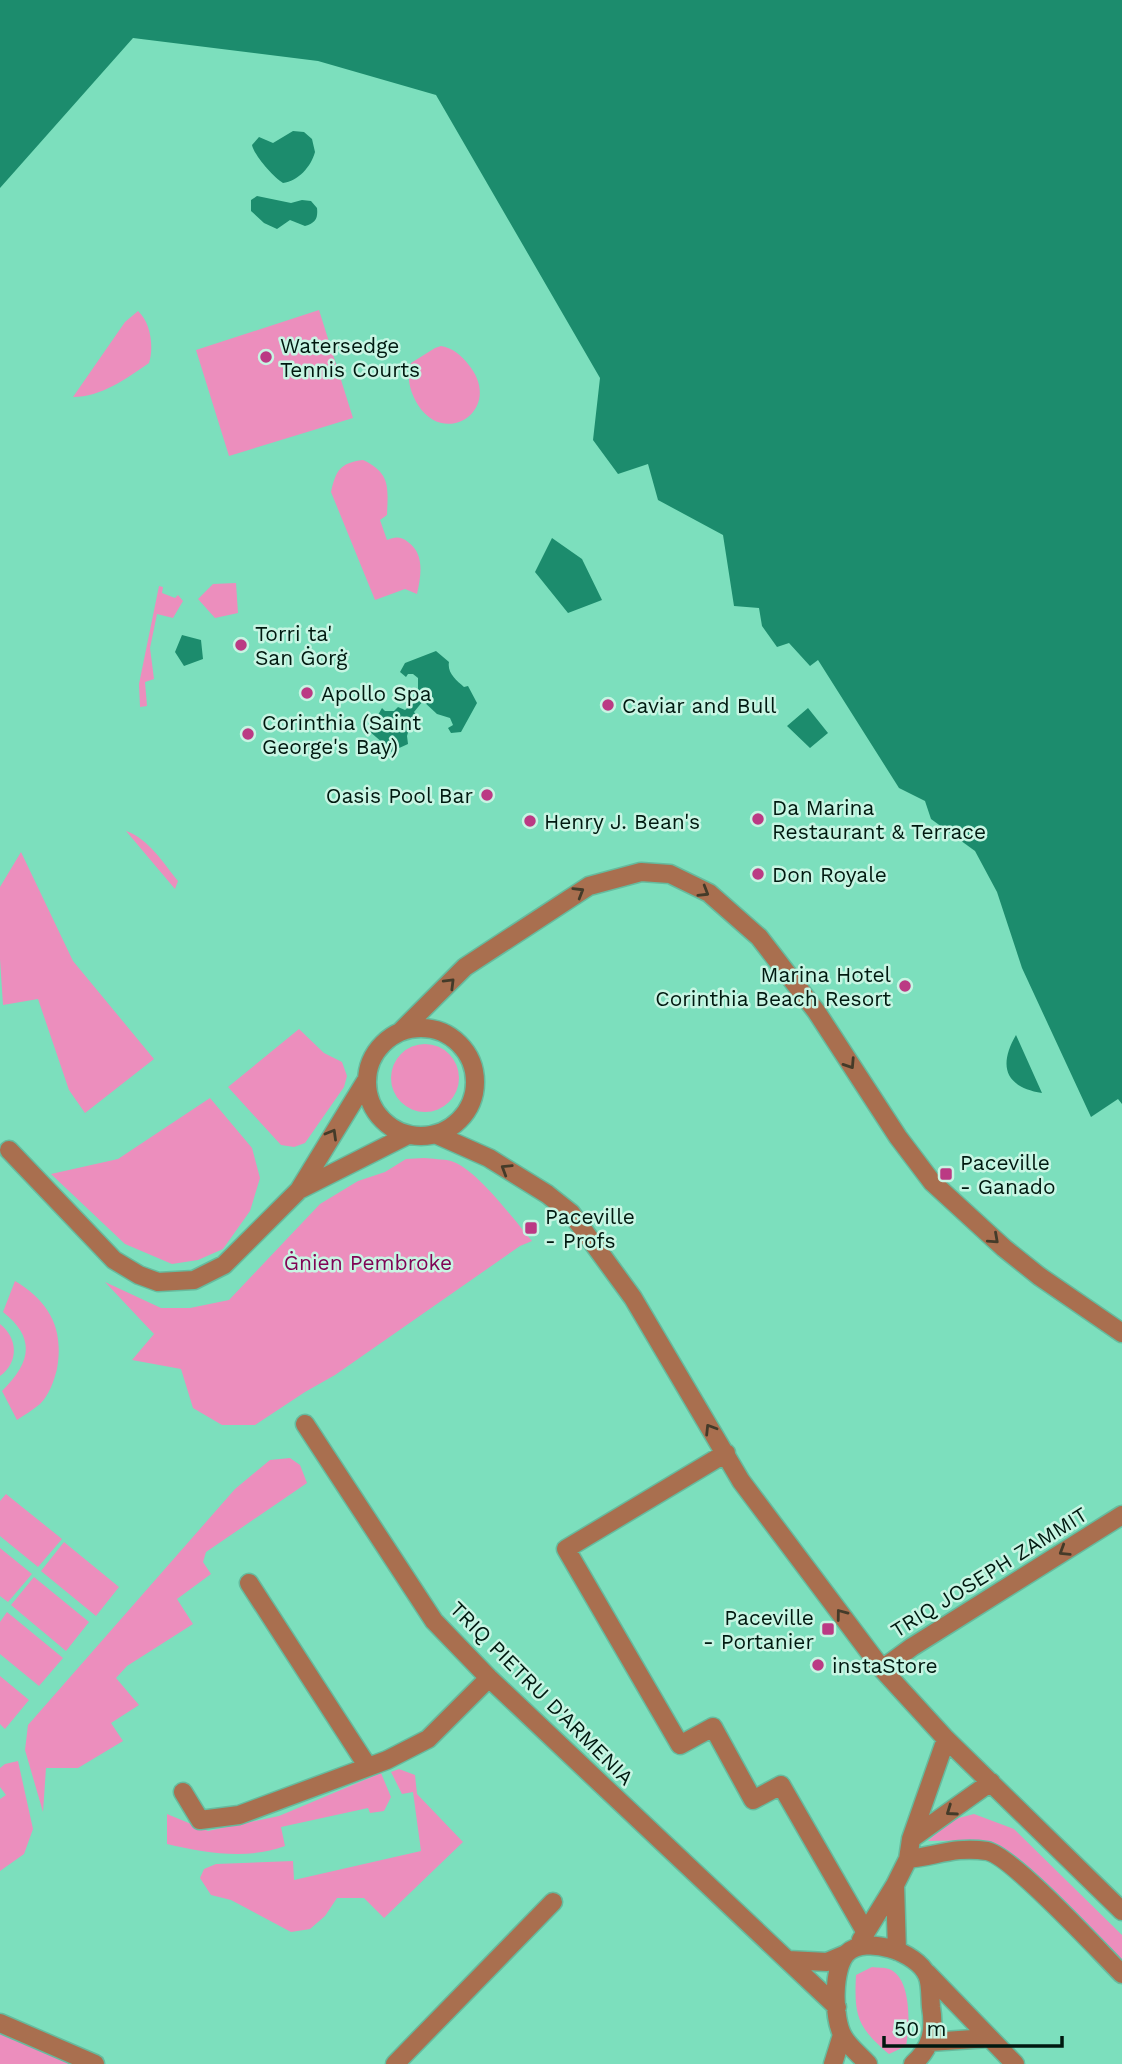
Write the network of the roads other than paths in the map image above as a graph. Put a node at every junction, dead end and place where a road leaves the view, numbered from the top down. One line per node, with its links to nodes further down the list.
1 (401, 1031): 2 (street); 3 (street); 7 (street, one-way to 7)
2 (367, 1079): 4 (street); 6 (street, one-way to 2)
3 (435, 1134): 4 (street); 9 (street, one-way to 3)
4 (406, 1136): 6 (street)
5 (9, 1150): 6 (street)
6 (299, 1190)
7 (1122, 1332)
8 (305, 1424): 13 (street, TRIQ PIETRU D'ARMENIA)
9 (726, 1453): 12 (street, one-way to 9); 23 (street)
10 (1122, 1515): 12 (street, TRIQ JOSEPH ZAMMIT, one-way to 12)
11 (249, 1583): 15 (street)
12 (882, 1669): 14 (street)
13 (489, 1678): 15 (street); 25 (street, TRIQ PIETRU D'ARMENIA)
14 (946, 1739): 16 (street); 18 (street)
15 (368, 1767): 17 (street)
16 (991, 1782): 18 (street, one-way to 18); 22 (street)
17 (183, 1792)
18 (911, 1839): 19 (street)
19 (908, 1858): 20 (street); 27 (street)
20 (895, 1885): 23 (street); 24 (street)
21 (553, 1902): 34 (street)
22 (1122, 1911)
23 (856, 1944): 24 (street); 25 (street); 28 (street)
24 (897, 1951): 26 (street)
25 (788, 1960): 28 (street, TRIQ PIETRU D'ARMENIA)
26 (927, 1973): 31 (street); 32 (street)
27 (1122, 1974)
28 (837, 2007): 30 (street)
29 (0, 2023): 33 (street)
30 (842, 2035): 35 (street); 36 (street)
31 (988, 2038): 32 (street); 38 (street)
32 (930, 2042): 37 (street)
33 (95, 2064)
34 (395, 2064)
35 (833, 2064)
36 (868, 2064)
37 (912, 2064)
38 (1015, 2064)

